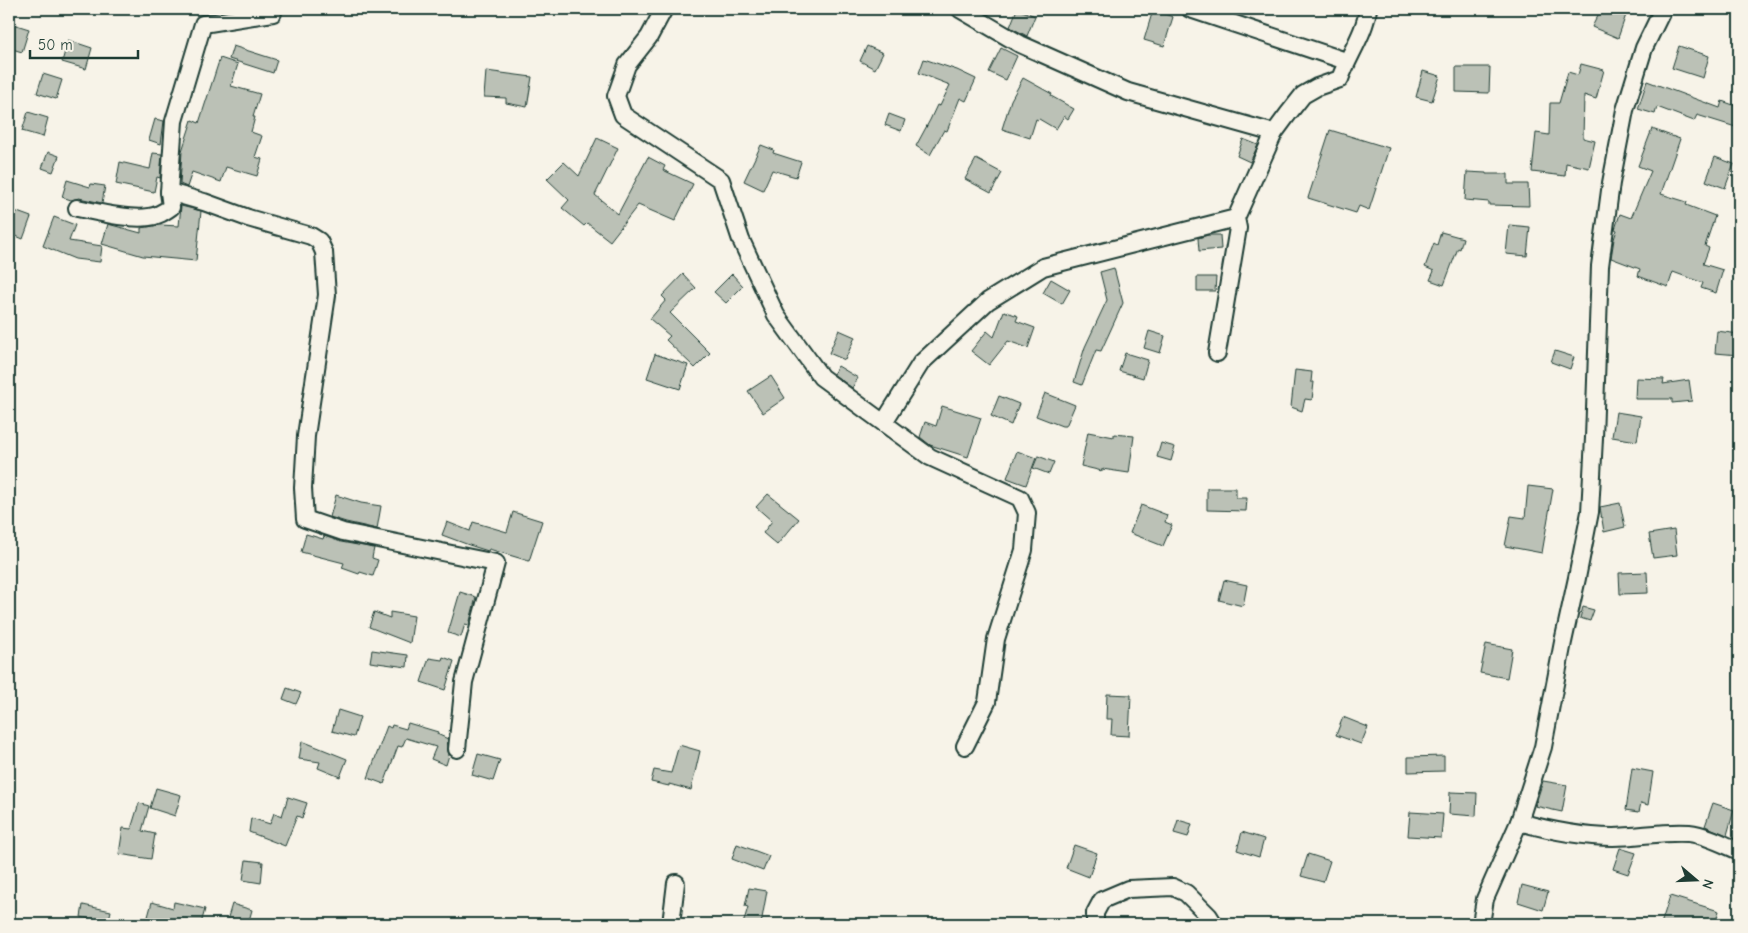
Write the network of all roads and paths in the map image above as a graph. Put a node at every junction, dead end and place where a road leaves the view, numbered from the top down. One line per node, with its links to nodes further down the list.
1 (273, 9): 9 (street)
2 (664, 9): 13 (street)
3 (960, 9): 8 (street)
4 (1190, 9): 7 (street)
5 (1367, 9): 7 (street)
6 (1663, 9): 16 (street)
7 (1346, 61): 8 (street)
8 (1274, 133): 11 (street)
9 (169, 192): 10 (street); 15 (street)
10 (77, 208)
11 (1236, 218): 12 (street); 13 (street)
12 (1217, 354)
13 (884, 422): 14 (street)
14 (965, 746)
15 (457, 749)
16 (1519, 822): 17 (street); 22 (street)
17 (1739, 851)
18 (676, 883): 19 (street)
19 (671, 924)
20 (1095, 924): 21 (street)
21 (1214, 924)
22 (1481, 924)

